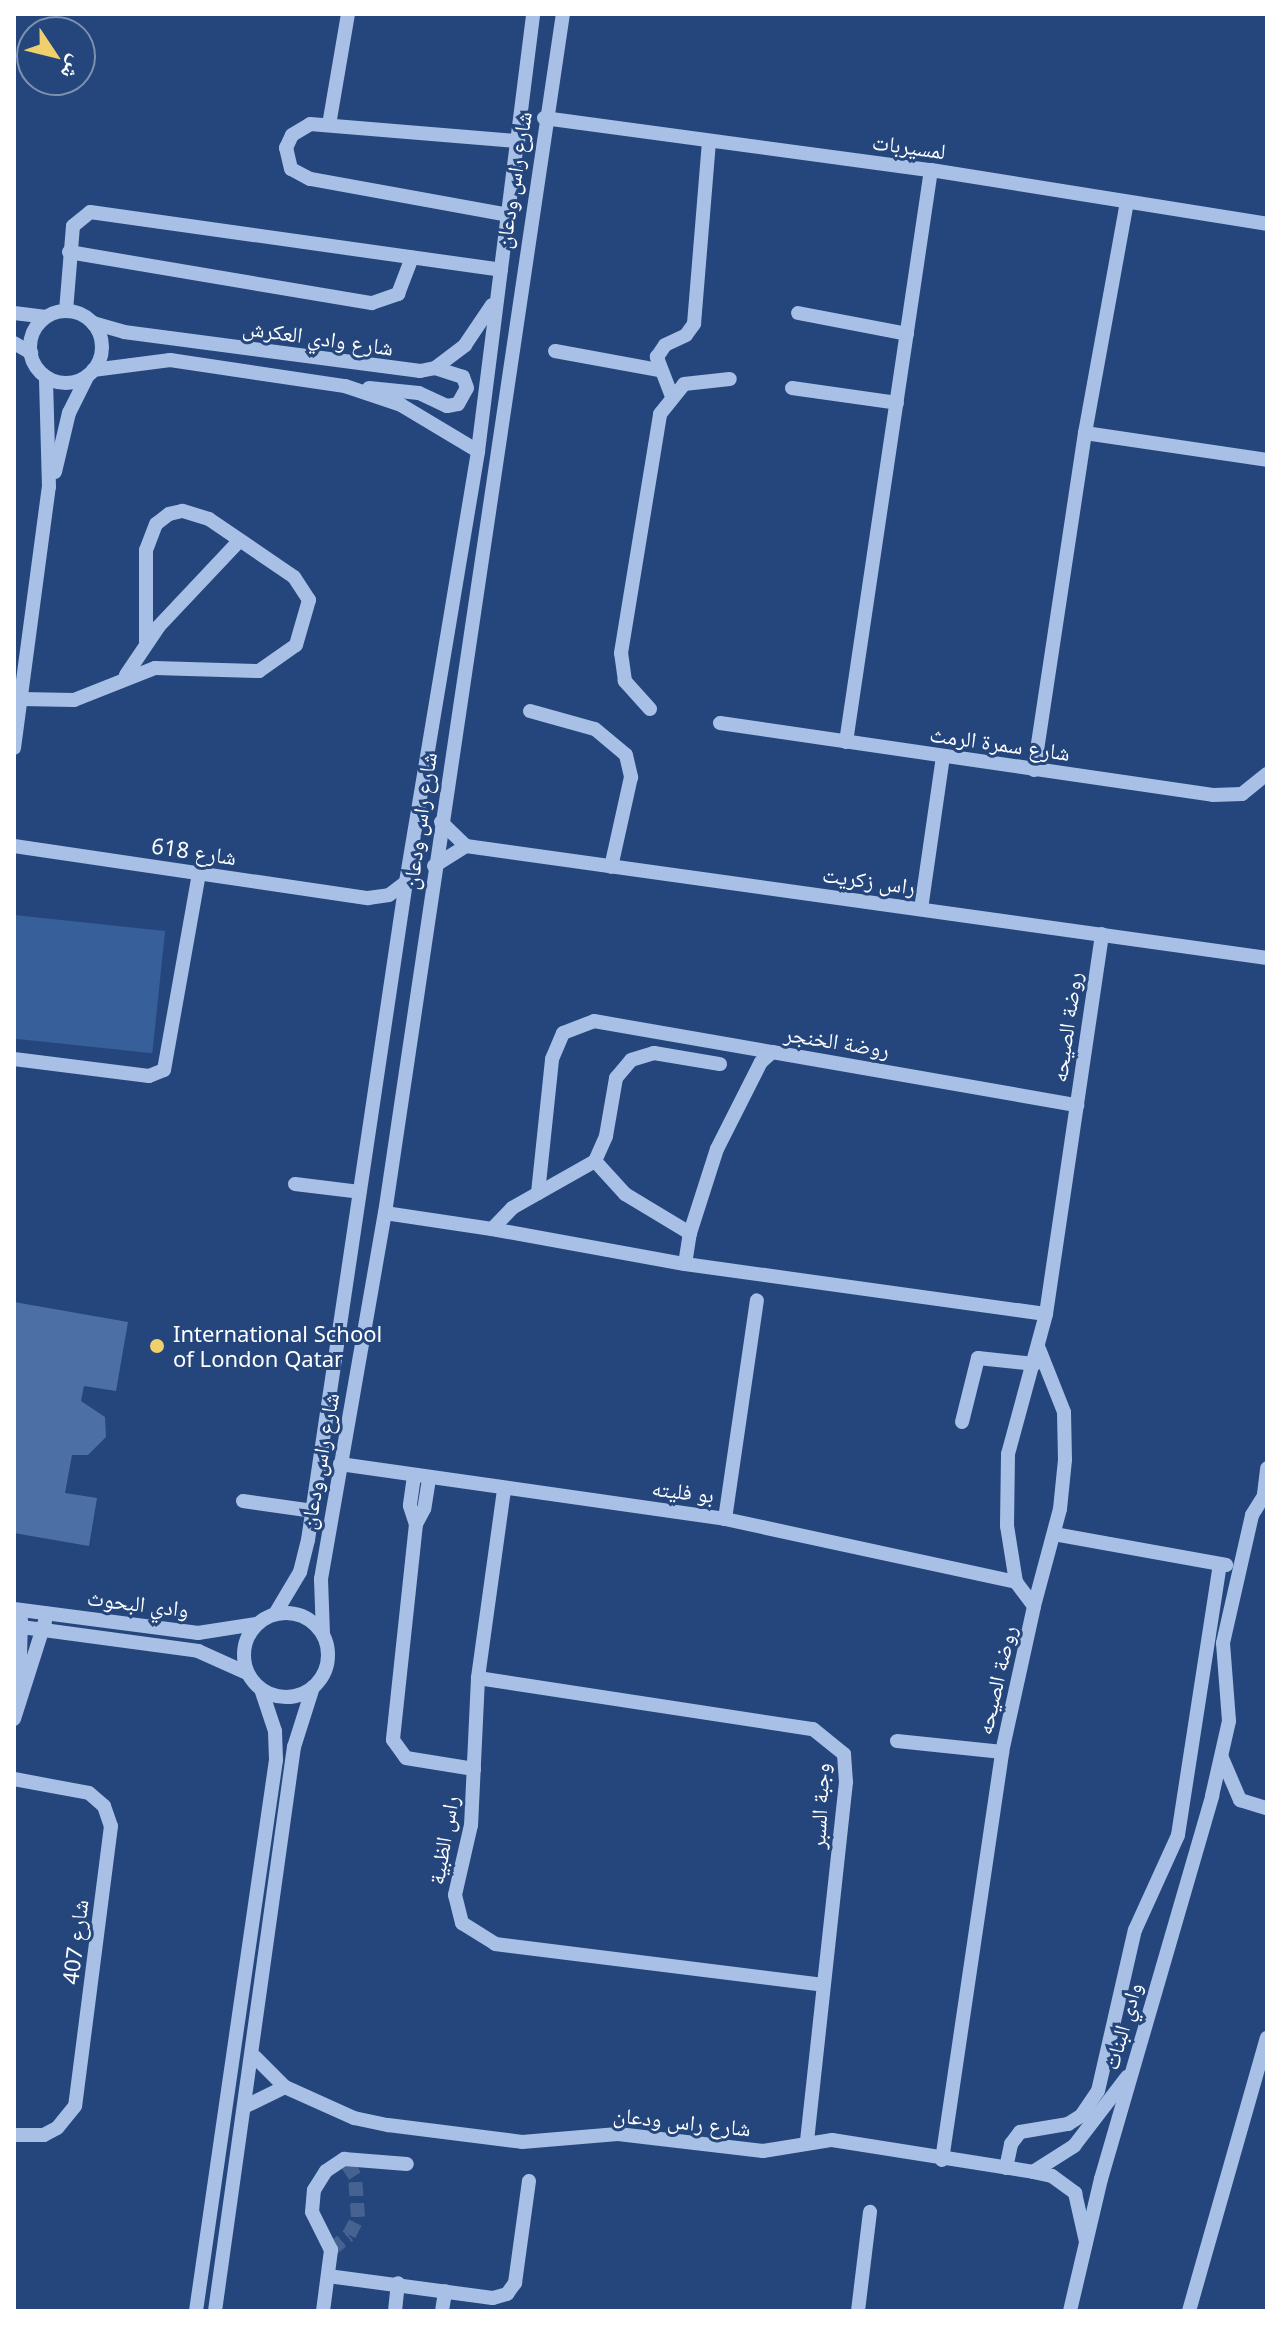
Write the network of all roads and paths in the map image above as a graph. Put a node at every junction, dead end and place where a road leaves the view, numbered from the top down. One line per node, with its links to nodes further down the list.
1 (348, 14): 5 (street)
2 (533, 14): 6 (street, شارع راس ودعان)
3 (563, 14): 4 (street, شارع راس ودعان)
4 (544, 118): 7 (street, لمسيربات); 50 (street, شارع راس ودعان)
5 (329, 125): 6 (street); 10 (street)
6 (518, 141): 10 (street, شارع راس ودعان)
7 (709, 143): 8 (street, لمسيربات); 26 (street)
8 (931, 170): 9 (street, لمسيربات); 21 (street)
9 (1127, 203): 11 (street, لمسيربات); 34 (street)
10 (509, 215): 14 (street, شارع راس ودعان)
11 (1267, 224)
12 (69, 252): 13 (street); 13 (street); 16 (street)
13 (412, 258): 14 (street)
14 (501, 270): 15 (street, شارع راس ودعان)
15 (499, 290): 25 (street); 35 (street, شارع راس ودعان)
16 (66, 311): 19 (street); 20 (street)
17 (14, 313): 19 (street)
18 (798, 313): 21 (street)
19 (46, 317): 24 (street)
20 (93, 323): 25 (street, شارع وادي العكرش); 27 (street)
21 (907, 334): 33 (street)
22 (14, 343): 24 (street)
23 (555, 351): 26 (street)
24 (31, 353): 28 (street)
25 (435, 368): 30 (street)
26 (659, 370): 32 (street)
27 (91, 372): 28 (street); 30 (street, شارع وادي العكرش); 37 (street)
28 (46, 377): 37 (street)
29 (730, 379): 32 (street)
30 (345, 386): 35 (street, شارع وادي العكرش)
31 (792, 388): 33 (street)
32 (671, 394): 42 (street)
33 (897, 403): 45 (street)
34 (1085, 433): 36 (street); 48 (street)
35 (478, 451): 56 (street, شارع راس ودعان)
36 (1267, 460)
37 (49, 487): 41 (street)
38 (239, 541): 39 (street); 39 (street); 40 (street)
39 (146, 642): 40 (street)
40 (126, 675): 41 (street)
41 (21, 699): 46 (street)
42 (650, 709)
43 (530, 711): 54 (street)
44 (720, 723): 45 (street, شارع سمرة الرمث)
45 (846, 742): 47 (street, شارع سمرة الرمث)
46 (14, 748)
47 (943, 757): 48 (street, شارع سمرة الرمث); 58 (street)
48 (1034, 770): 49 (street, شارع سمرة الرمث)
49 (1267, 774)
50 (441, 822): 52 (street); 53 (street, شارع راس ودعان)
51 (14, 846): 55 (street, شارع 618)
52 (466, 846): 53 (street); 54 (street, راس زكريت)
53 (434, 866): 70 (street, شارع راس ودعان)
54 (611, 867): 58 (street, راس زكريت)
55 (199, 874): 57 (street, شارع 618); 63 (street)
56 (406, 882): 57 (street, شارع 618); 59 (street, شارع راس ودعان)
57 (368, 898): 59 (street)
58 (921, 909): 60 (street, راس زكريت)
59 (399, 924): 68 (street, شارع راس ودعان)
60 (1102, 934): 61 (street, راس زكريت); 65 (street, روضة الصيحه)
61 (1267, 958)
62 (772, 1052): 65 (street, روضة الخنجر); 69 (street); 72 (street, روضة الخنجر)
63 (14, 1059)
64 (720, 1064): 66 (street)
65 (1077, 1105): 75 (street, روضة الصيحه)
66 (595, 1161): 69 (street); 72 (street)
67 (295, 1184): 68 (street)
68 (360, 1192): 86 (street, شارع راس ودعان)
69 (538, 1193): 71 (street)
70 (385, 1213): 71 (street); 79 (street, شارع راس ودعان)
71 (492, 1229): 73 (street)
72 (690, 1233): 73 (street, روضة الخنجر)
73 (685, 1264): 75 (street)
74 (757, 1300): 87 (street)
75 (1046, 1314): 76 (street, روضة الصيحه)
76 (1039, 1349): 77 (street, روضة الصيحه); 89 (street)
77 (1035, 1364): 78 (street); 92 (street, روضة الصيحه)
78 (962, 1422)
79 (340, 1464): 81 (street, بو فليته); 100 (street, شارع راس ودعان)
80 (1267, 1468): 84 (street)
81 (414, 1476): 82 (street, بو فليته); 88 (street)
82 (429, 1479): 83 (street, بو فليته); 88 (street)
83 (504, 1490): 87 (street, بو فليته); 102 (street, راس الظبية)
84 (1265, 1492): 91 (street, وادي البنات)
85 (243, 1501): 86 (street)
86 (313, 1511): 96 (street, شارع راس ودعان)
87 (725, 1519): 92 (street, بو فليته)
88 (416, 1524): 110 (street)
89 (1054, 1534): 90 (street); 93 (street)
90 (1220, 1564): 91 (street); 123 (street)
91 (1238, 1565): 109 (street, وادي البنات)
92 (1016, 1582): 93 (street, روضة الصيحه)
93 (1034, 1606): 108 (street, روضة الصيحه)
94 (18, 1609): 95 (street, وادي البحوث); 98 (street)
95 (46, 1613): 97 (street, وادي البحوث); 99 (street)
96 (275, 1614): 97 (street); 100 (street)
97 (257, 1624): 101 (street)
98 (17, 1627): 99 (street, وادي البحوث); 105 (street)
99 (43, 1630): 101 (street, وادي البحوث); 105 (street)
100 (323, 1634): 103 (street)
101 (247, 1673): 104 (street)
102 (478, 1678): 110 (street, راس الظبية); 113 (street, وجبة السبر)
103 (313, 1687): 104 (street); 115 (street)
104 (261, 1689): 131 (street)
105 (19, 1695): 106 (street)
106 (14, 1719)
107 (897, 1741): 108 (street)
108 (1002, 1752): 121 (street, روضة الصيحه)
109 (1220, 1754): 112 (street); 116 (street, وادي البنات)
110 (474, 1769): 113 (street, راس الظبية)
111 (14, 1779): 119 (street, شارع 407)
112 (1267, 1808)
113 (823, 1985): 120 (street, وجبة السبر)
114 (1267, 2038): 138 (street)
115 (255, 2057): 117 (street, شارع راس ودعان); 118 (street)
116 (1134, 2068): 124 (street); 127 (street, وادي البنات)
117 (285, 2087): 118 (street); 120 (street, شارع راس ودعان)
118 (246, 2106): 132 (street)
119 (14, 2135)
120 (807, 2143): 121 (street, شارع راس ودعان)
121 (942, 2160): 123 (street, شارع راس ودعان)
122 (407, 2164): 128 (street)
123 (1006, 2168): 124 (street, شارع راس ودعان)
124 (1033, 2172): 127 (street, شارع راس ودعان)
125 (529, 2181): 130 (street)
126 (870, 2212): 136 (street)
127 (1086, 2242): 137 (street, وادي البنات)
128 (328, 2276): 129 (street); 133 (street)
129 (398, 2283): 130 (street); 134 (street)
130 (445, 2291): 135 (street)
131 (196, 2311)
132 (215, 2311)
133 (323, 2311)
134 (395, 2311)
135 (442, 2311)
136 (858, 2311)
137 (1070, 2311)
138 (1189, 2311)

